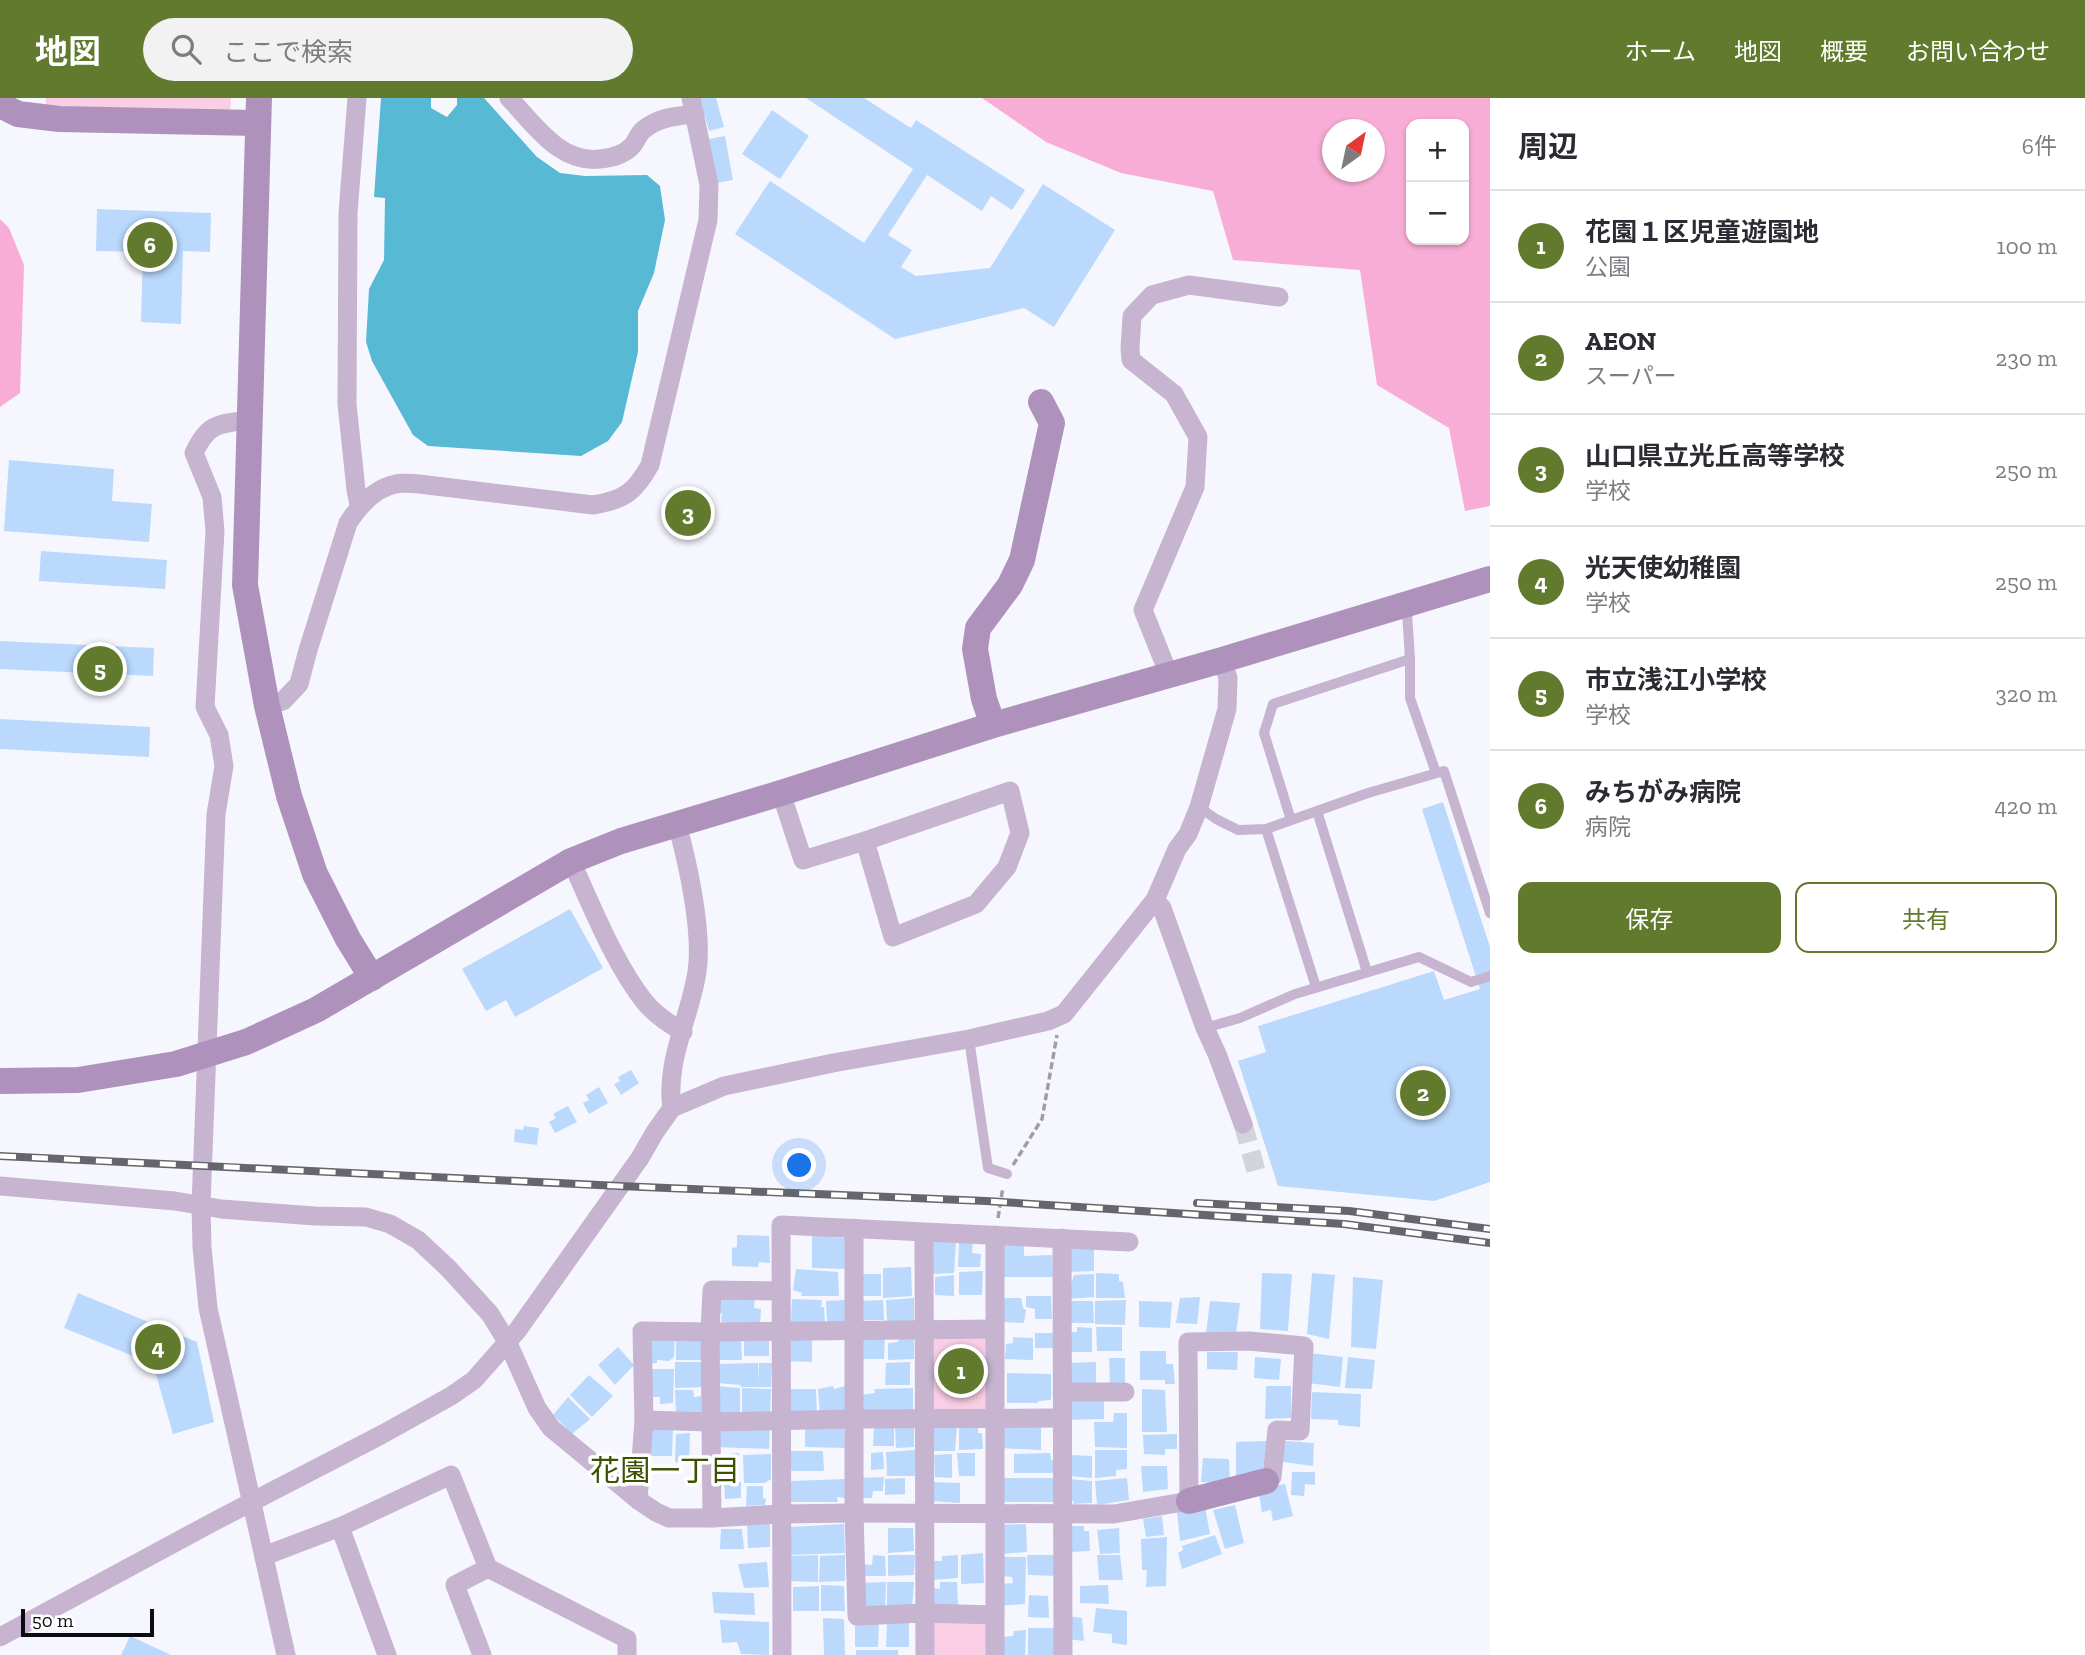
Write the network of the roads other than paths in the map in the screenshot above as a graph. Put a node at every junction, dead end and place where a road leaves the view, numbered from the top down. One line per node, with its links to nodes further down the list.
1 (357, 98): 9 (street)
2 (509, 98): 4 (street)
3 (0, 105): 5 (street)
4 (693, 106): 9 (street)
5 (258, 110): 8 (street)
6 (1279, 297): 14 (street)
7 (1041, 402): 16 (street)
8 (248, 420): 15 (street); 40 (street)
9 (359, 505): 15 (street)
10 (1490, 579): 13 (street)
11 (1407, 612): 12 (lane)
12 (1410, 659): 17 (lane); 21 (lane)
13 (1222, 660): 14 (street); 19 (street)
14 (1169, 675): 16 (street)
15 (267, 706): 30 (street)
16 (993, 724): 18 (street)
17 (1436, 773): 20 (lane); 27 (lane)
18 (780, 793): 22 (street); 24 (street)
19 (1199, 807): 23 (lane); 26 (street)
20 (1317, 811): 21 (lane); 28 (lane)
21 (1291, 820): 23 (lane)
22 (677, 824): 25 (street); 33 (street)
23 (1266, 829): 31 (lane)
24 (865, 841): 24 (street)
25 (571, 861): 30 (street); 33 (street)
26 (1155, 900): 32 (street); 34 (street)
27 (1490, 913)
28 (1367, 972): 29 (lane); 31 (lane)
29 (1490, 976)
30 (372, 978): 35 (street)
31 (1316, 988): 32 (lane)
32 (1205, 1028): 37 (street)
33 (683, 1032): 36 (street)
34 (969, 1039): 36 (street); 38 (lane)
35 (0, 1081)
36 (672, 1108): 52 (street)
37 (1243, 1124)
38 (1006, 1174)
39 (0, 1186): 40 (street)
40 (202, 1198): 52 (street); 65 (street)
41 (854, 1227): 42 (street); 46 (street); 49 (street)
42 (924, 1233): 43 (street); 47 (street)
43 (995, 1234): 44 (street); 48 (street)
44 (1062, 1238): 45 (street); 53 (street)
45 (1129, 1242)
46 (781, 1292): 50 (street); 51 (street)
47 (924, 1329): 48 (street); 49 (street); 55 (street)
48 (995, 1329): 58 (street)
49 (856, 1330): 50 (street); 57 (street)
50 (781, 1331): 51 (street); 60 (street)
51 (710, 1332): 59 (street); 61 (street)
52 (508, 1343): 63 (street); 65 (street)
53 (1062, 1392): 54 (street); 56 (street)
54 (1125, 1392)
55 (925, 1418): 57 (street); 58 (street); 68 (street)
56 (1061, 1418): 58 (street); 66 (street)
57 (854, 1419): 60 (street); 67 (street)
58 (995, 1419): 69 (street)
59 (644, 1420): 61 (street); 63 (street)
60 (782, 1421): 61 (street); 70 (street)
61 (711, 1422): 71 (street)
62 (1266, 1481): 64 (street); 64 (street)
63 (638, 1500): 71 (street)
64 (1189, 1501): 66 (street)
65 (252, 1503): 73 (street); 77 (street)
66 (1063, 1512): 69 (street); 85 (street)
67 (854, 1513): 68 (street); 70 (street); 75 (street)
68 (926, 1513): 69 (street); 75 (street)
69 (996, 1513): 76 (street)
70 (781, 1514): 71 (street); 82 (street)
71 (712, 1518)
72 (340, 1527): 73 (street); 74 (street); 79 (street)
73 (264, 1556): 78 (street)
74 (488, 1568): 80 (street); 81 (street)
75 (925, 1614): 76 (street); 83 (street)
76 (995, 1615): 84 (street)
77 (3, 1629)
78 (286, 1655)
79 (387, 1655)
80 (482, 1655)
81 (627, 1655)
82 (782, 1655)
83 (925, 1655)
84 (995, 1655)
85 (1063, 1655)

